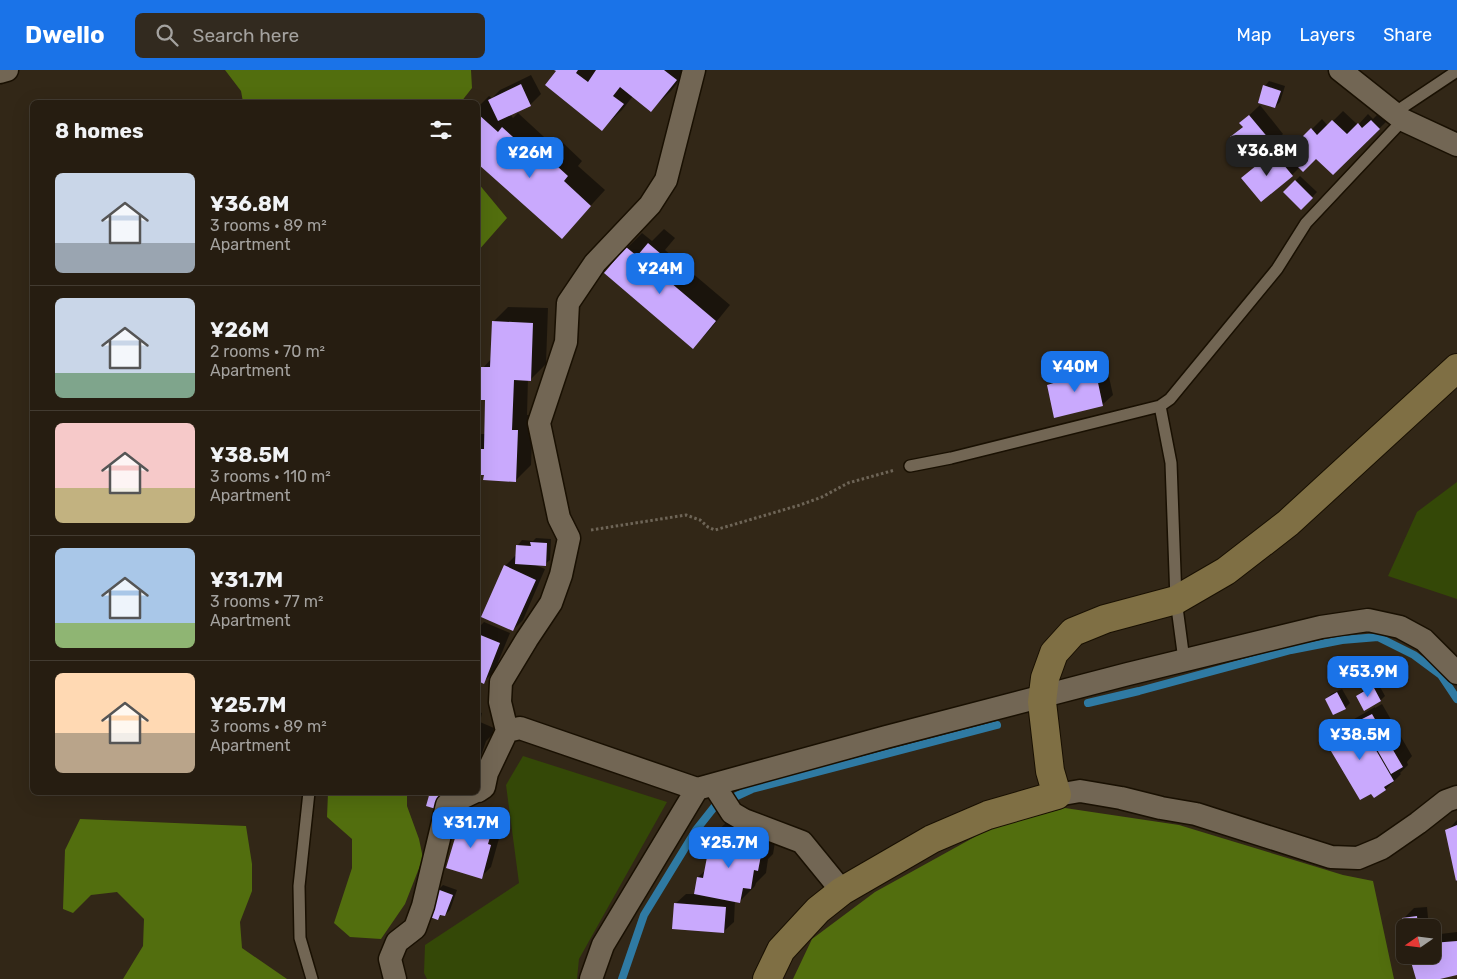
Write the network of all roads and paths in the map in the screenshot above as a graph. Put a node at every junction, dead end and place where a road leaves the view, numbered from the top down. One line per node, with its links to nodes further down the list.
1 (7, 70): 5 (street)
2 (694, 70): 11 (street)
3 (1340, 70): 6 (street)
4 (1457, 71): 6 (lane)
5 (0, 72)
6 (1399, 117): 7 (street); 9 (lane)
7 (1457, 145)
8 (1457, 368): 12 (street)
9 (1160, 406): 10 (lane); 12 (lane)
10 (910, 466): 11 (path)
11 (569, 538): 16 (street)
12 (1176, 600): 13 (lane); 15 (street)
13 (1184, 660): 14 (street); 15 (street)
14 (1457, 673)
15 (1043, 696): 17 (street); 21 (street)
16 (507, 731): 17 (street); 18 (street)
17 (705, 787): 23 (street); 26 (street)
18 (480, 790)
19 (309, 795): 24 (lane)
20 (468, 795): 25 (street)
21 (1057, 795): 22 (street); 23 (street)
22 (1457, 797)
23 (842, 891): 27 (street)
24 (312, 979)
25 (395, 979)
26 (591, 979)
27 (767, 979)

